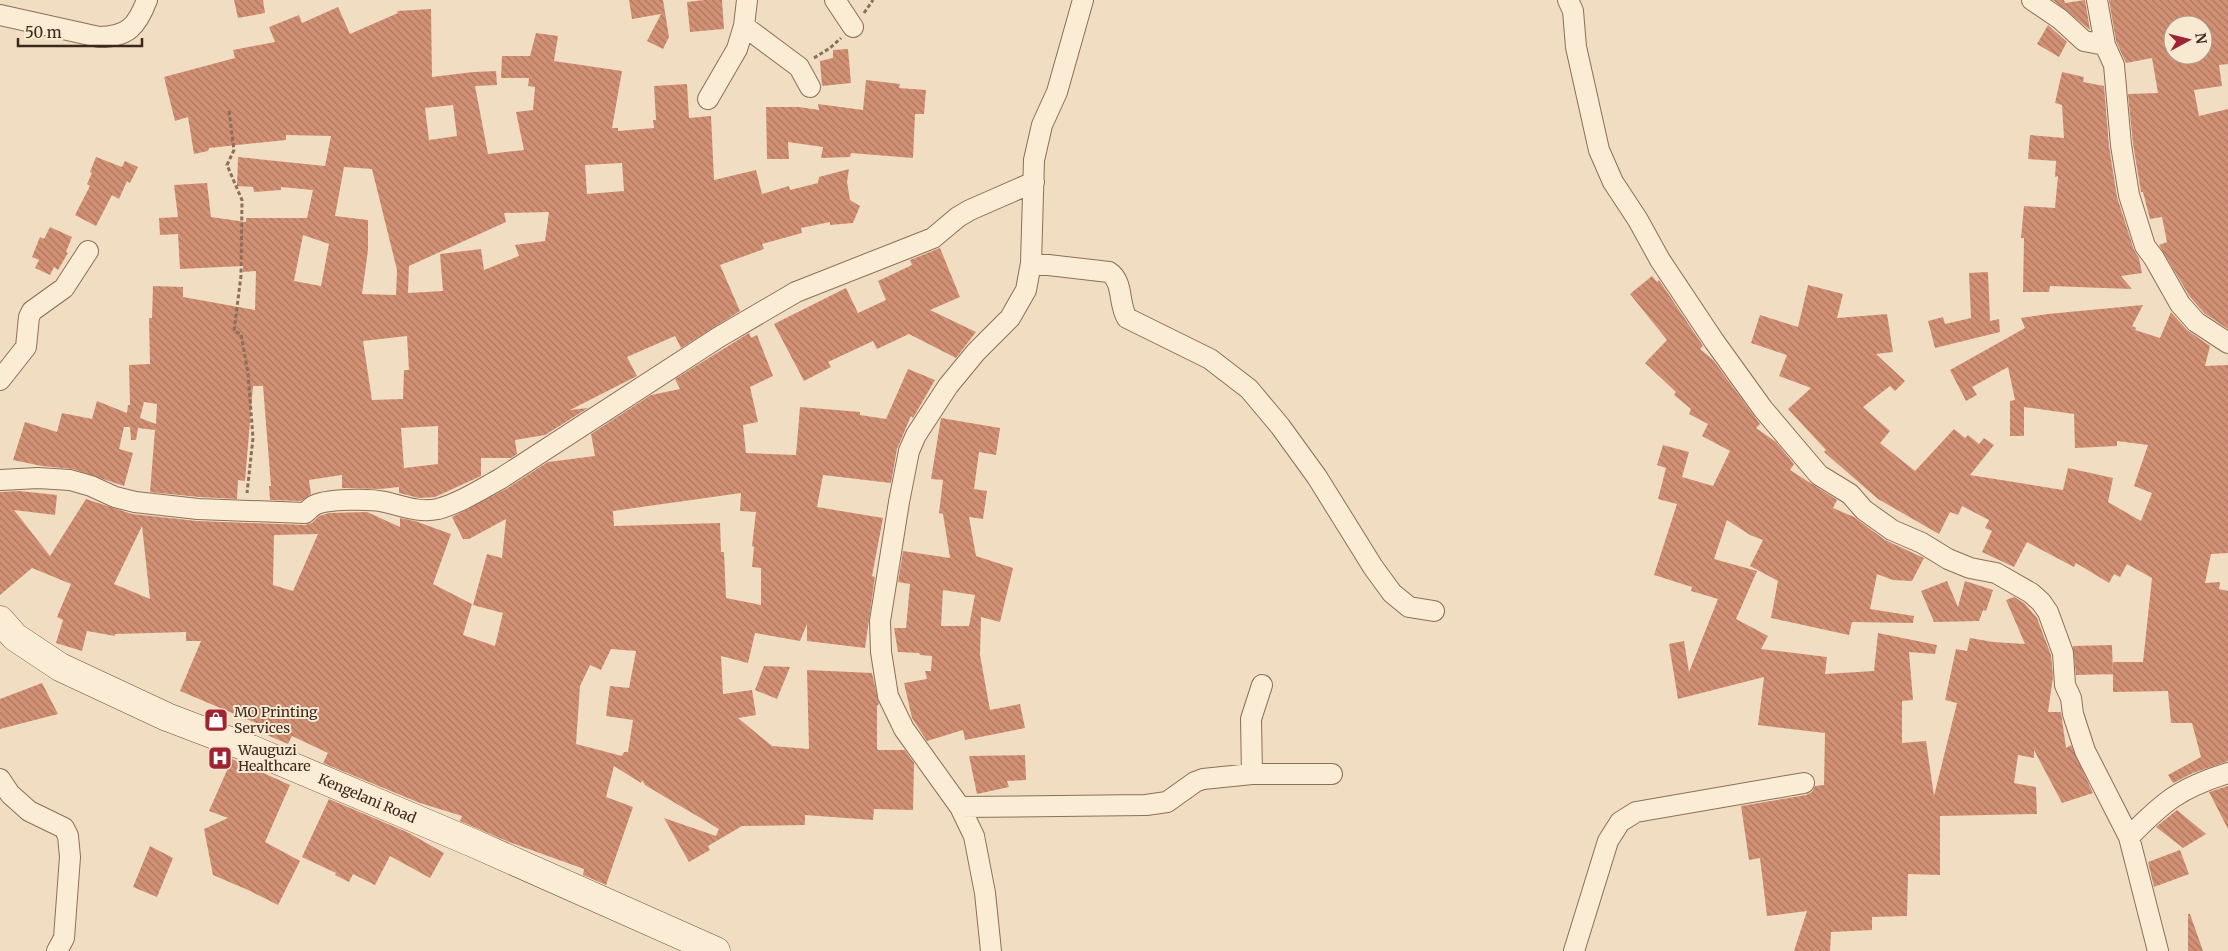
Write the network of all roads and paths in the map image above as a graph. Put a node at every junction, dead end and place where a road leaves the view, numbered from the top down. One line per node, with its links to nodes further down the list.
1 (147, 0): 8 (street)
2 (747, 0): 9 (street)
3 (835, 0): 10 (street)
4 (1083, 0): 15 (street)
5 (1568, 0): 31 (street)
6 (2032, 0): 11 (street)
7 (2097, 0): 11 (street)
8 (0, 15)
9 (744, 26): 12 (street); 13 (street)
10 (853, 27)
11 (2105, 45): 18 (street)
12 (810, 88)
13 (708, 99)
14 (230, 111): 21 (path)
15 (1034, 182): 17 (street); 21 (street)
16 (88, 250): 19 (street)
17 (1031, 263): 22 (street); 30 (street)
18 (2228, 343)
19 (0, 380)
20 (0, 480): 21 (street)
21 (244, 511)
22 (1434, 611)
23 (0, 620): 33 (main road, Kengelani Road)
24 (1262, 685): 26 (street)
25 (2228, 773): 31 (street)
26 (1252, 774): 27 (street); 30 (street)
27 (1332, 774)
28 (0, 779): 32 (street)
29 (1804, 783): 35 (street)
30 (960, 807): 34 (street)
31 (2129, 837): 36 (street)
32 (57, 951)
33 (716, 951)
34 (991, 951)
35 (1574, 951)
36 (2158, 951)

